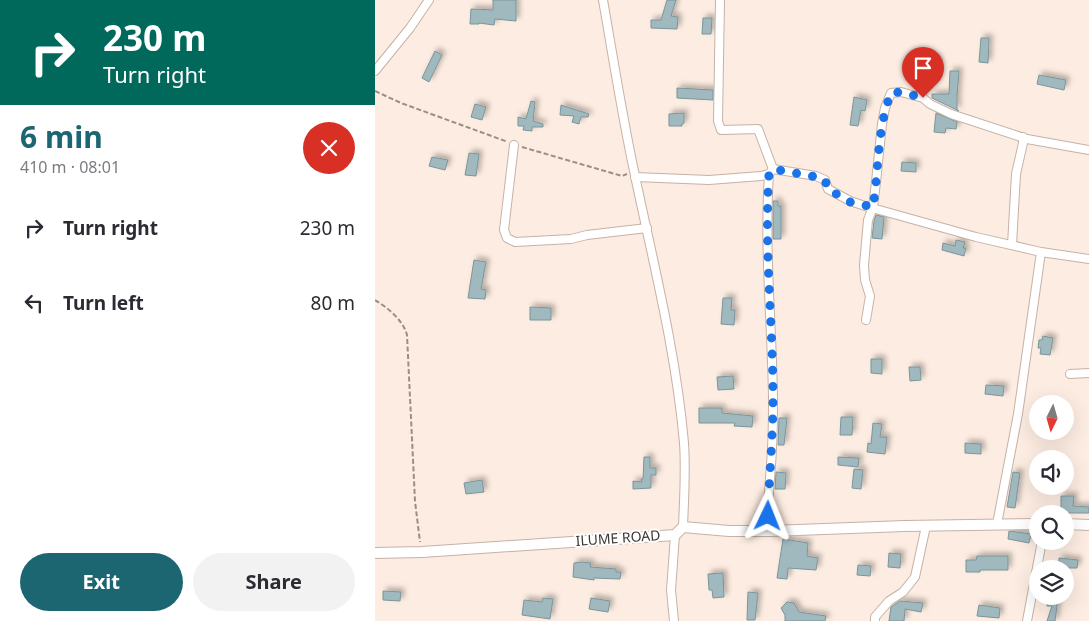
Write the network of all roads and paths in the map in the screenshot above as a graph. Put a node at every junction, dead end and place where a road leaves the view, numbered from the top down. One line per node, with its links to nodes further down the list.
1 (429, 0): 4 (street)
2 (603, 0): 10 (street)
3 (720, 0): 9 (street)
4 (375, 71)
5 (375, 92): 7 (path)
6 (1023, 137): 8 (street); 11 (street); 13 (street)
7 (514, 144): 10 (path); 12 (street)
8 (1089, 150)
9 (771, 172): 10 (street); 11 (street); 26 (street)
10 (635, 174): 12 (street)
11 (873, 207): 13 (street); 17 (street)
12 (647, 228): 24 (street)
13 (1012, 246): 14 (street)
14 (1041, 252): 15 (street); 20 (street)
15 (1089, 259)
16 (375, 300): 29 (path)
17 (866, 320)
18 (1089, 373): 19 (street)
19 (1070, 374)
20 (997, 524): 21 (street); 25 (street)
21 (1029, 524)
22 (1074, 524): 23 (street)
23 (1089, 525)
24 (683, 526): 26 (street); 27 (street, ILUME ROAD)
25 (926, 526): 26 (street); 32 (street)
26 (770, 531)
27 (675, 535): 29 (street, ILUME ROAD); 31 (street)
28 (1040, 550): 33 (street)
29 (422, 552): 30 (street, ILUME ROAD)
30 (375, 553)
31 (674, 621)
32 (875, 621)
33 (1027, 621)

